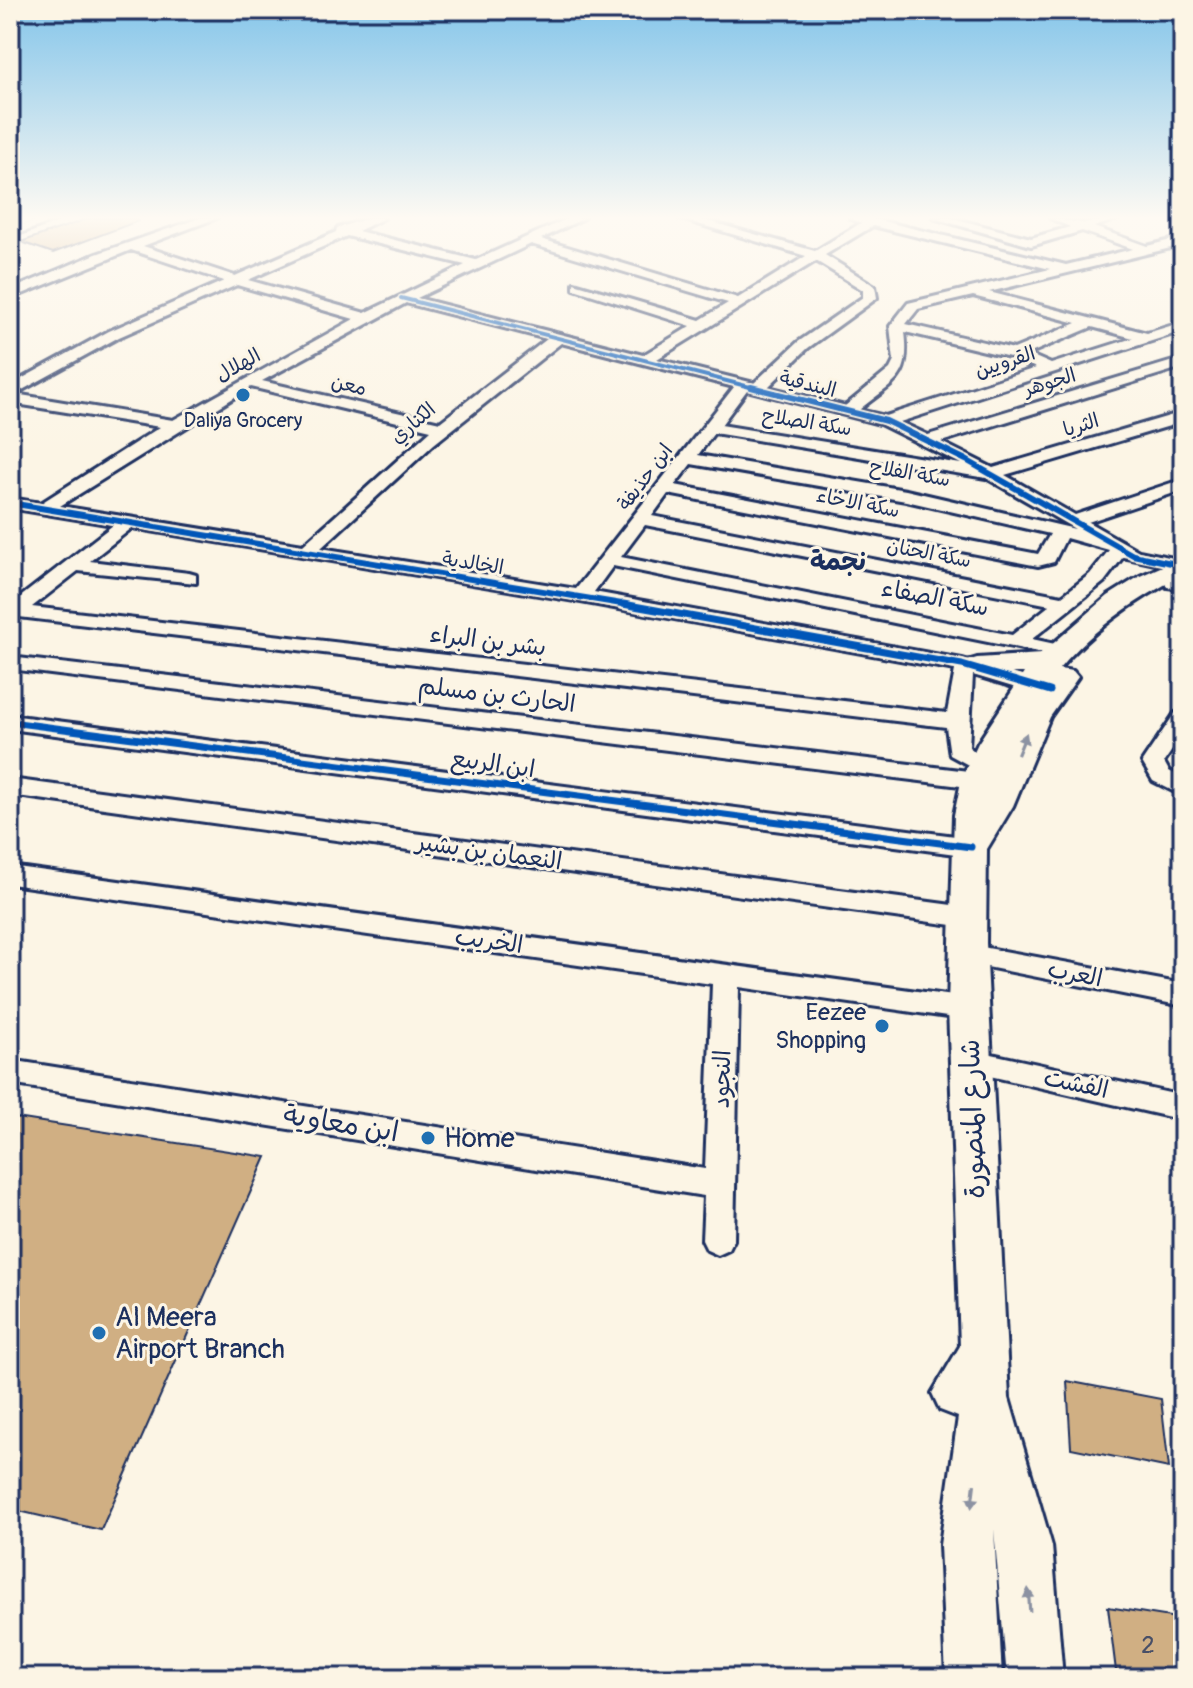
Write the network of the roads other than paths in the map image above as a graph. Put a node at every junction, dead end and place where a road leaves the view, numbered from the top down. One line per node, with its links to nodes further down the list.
1 (195, 297): 24 (street)
2 (287, 297): 11 (street)
3 (613, 297): 13 (street)
4 (721, 297): 10 (street)
5 (746, 297): 10 (street)
6 (870, 297): 23 (street, ابن حذيفة)
7 (951, 297): 14 (street)
8 (993, 297): 12 (street)
9 (401, 298): 11 (street, الهلال); 16 (street, البندقية)
10 (738, 302): 13 (street)
11 (367, 318): 22 (street, الهلال)
12 (1092, 322): 17 (street); 19 (street)
13 (701, 325): 20 (street)
14 (897, 326): 19 (street); 26 (street)
15 (1183, 326): 17 (street, القرويين)
16 (558, 338): 20 (street, البندقية); 30 (street, الكناري)
17 (1150, 338): 18 (street); 21 (street, القرويين)
18 (1177, 352): 32 (street, الجوهر)
19 (1015, 354): 21 (street)
20 (645, 360): 23 (street, البندقية)
21 (1051, 369): 28 (street, القرويين)
22 (249, 382): 29 (street, الهلال); 30 (street, معن)
23 (751, 386): 26 (street, البندقية); 31 (street, ابن حذيفة)
24 (10, 391)
25 (10, 398): 29 (street)
26 (848, 411): 28 (street, البندقية)
27 (1183, 417): 34 (street, الثريا)
28 (886, 421): 32 (street, البندقية)
29 (171, 424): 38 (street, الهلال)
30 (440, 427): 43 (street, الكناري)
31 (710, 428): 33 (street, ابن حذيفة); 34 (street, سكة الصلاح)
32 (929, 440): 34 (street, البندقية)
33 (688, 458): 36 (street, ابن حذيفة); 41 (street, سكة الفلاح)
34 (991, 474): 41 (street, البندقية)
35 (1183, 484): 41 (street)
36 (665, 488): 39 (street, ابن حذيفة); 41 (street, سكة الاخاء)
37 (10, 503): 38 (street, الخالدية)
38 (43, 509): 40 (street, الخالدية)
39 (641, 519): 44 (street, ابن حذيفة); 50 (street, سكة الحنان)
40 (126, 524): 43 (street, الخالدية); 45 (street)
41 (1068, 525): 42 (street, سكة الفلاح)
42 (1126, 552): 46 (street); 48 (street); 50 (street)
43 (306, 553): 49 (street, الخالدية)
44 (610, 560): 49 (street, ابن حذيفة); 52 (street, سكة الصفاء)
45 (73, 565): 47 (street); 51 (street)
46 (1181, 575): 48 (main road, شارع المنصورة); 55 (main road, شارع المنصورة)
47 (189, 579)
48 (1137, 588): 55 (main road, شارع المنصورة)
49 (581, 596): 54 (street, الخالدية)
50 (1067, 603): 52 (street)
51 (12, 613): 57 (street, بشر بن البراء)
52 (1018, 640): 55 (street, سكة الصفاء)
53 (10, 663): 60 (street, الحارث بن مسلم)
54 (971, 673): 55 (main road); 55 (street, الخالدية); 57 (street); 58 (main road)
55 (1042, 680): 58 (main road, شارع المنصورة); 63 (main road, شارع المنصورة, one-way to 55)
56 (1183, 718): 62 (street)
57 (957, 721): 60 (street)
58 (1004, 721): 60 (main road, شارع المنصورة)
59 (10, 722): 63 (street, ابن الربيع)
60 (980, 773): 63 (main road, شارع المنصورة)
61 (10, 787): 65 (street, النعمان بن بشير)
62 (1183, 788)
63 (971, 847): 65 (main road, شارع المنصورة)
64 (10, 875): 66 (street, الخريب)
65 (967, 935): 67 (street, العرب); 68 (main road, شارع المنصورة)
66 (726, 973): 68 (street, الخريب); 72 (street, النجود)
67 (1183, 995)
68 (968, 1009): 69 (main road, شارع المنصورة)
69 (969, 1061): 71 (street, الفشت); 74 (main road, شارع المنصورة)
70 (10, 1072): 72 (street, ابن معاوية)
71 (1183, 1108)
72 (719, 1185): 73 (street, النجود)
73 (718, 1240)
74 (975, 1379): 75 (main road, شارع المنصورة, one-way to 75); 76 (main road, شارع المنصورة, one-way to 74)
75 (974, 1678)
76 (1035, 1678)

